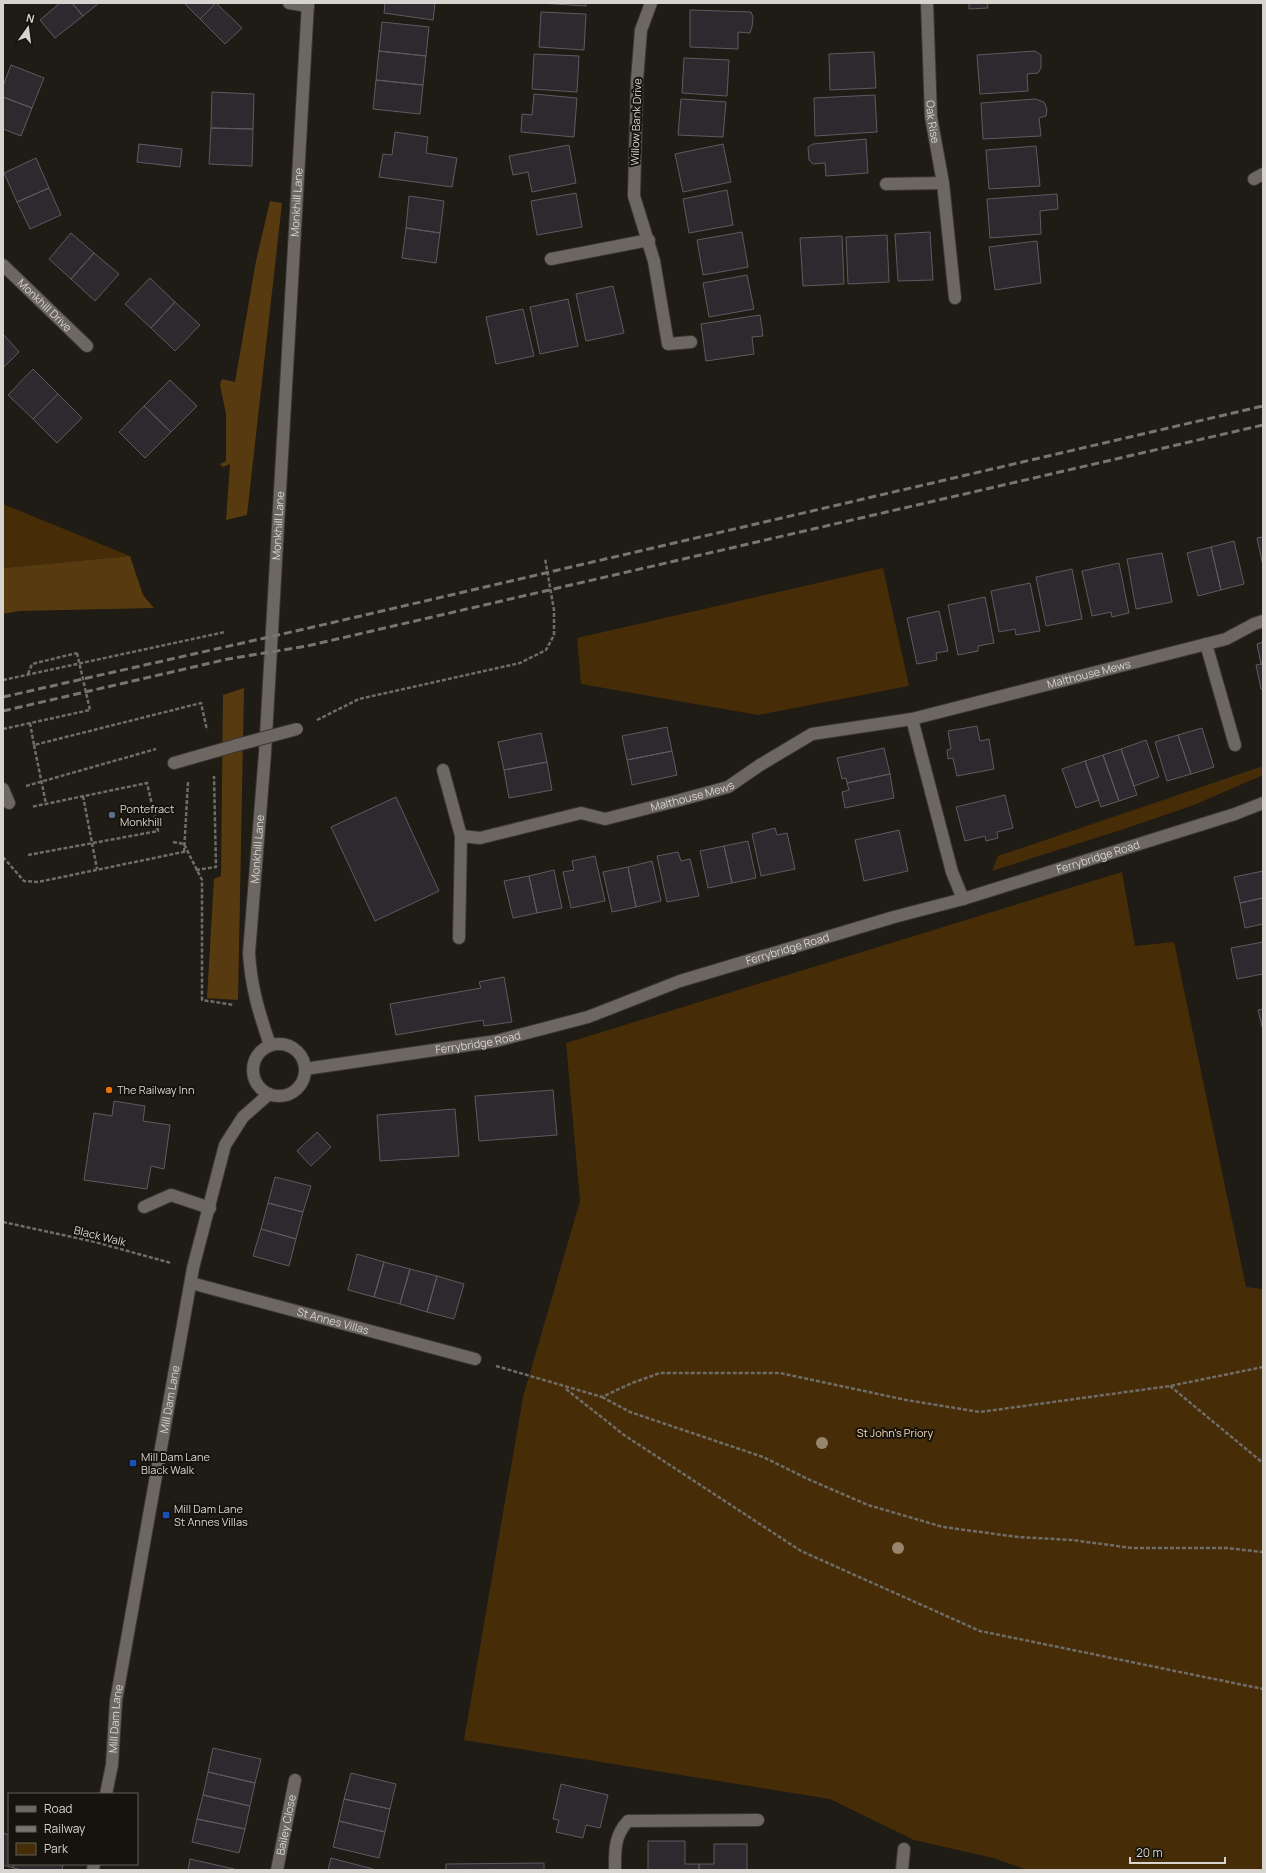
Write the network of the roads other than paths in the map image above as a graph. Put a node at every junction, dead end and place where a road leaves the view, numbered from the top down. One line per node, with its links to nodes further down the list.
1 (289, 3): 4 (street)
2 (651, 3): 7 (street, Willow Bank Drive)
3 (926, 3): 5 (street, Oak Rise)
4 (308, 5): 24 (street, Monkhill Lane)
5 (943, 183): 6 (street); 10 (street, Oak Rise)
6 (886, 184)
7 (649, 240): 8 (street); 11 (street, Willow Bank Drive)
8 (551, 259)
9 (3, 265): 12 (street, Monkhill Drive)
10 (955, 298)
11 (690, 342)
12 (87, 346)
13 (1263, 621): 14 (street, Malthouse Mews)
14 (1206, 644): 15 (street, Malthouse Mews); 17 (street)
15 (912, 719): 21 (street, Malthouse Mews); 22 (street)
16 (297, 729): 18 (street, bridge)
17 (1235, 745)
18 (179, 761)
19 (443, 770): 21 (street)
20 (1263, 803): 22 (street, Ferrybridge Road)
21 (461, 836): 23 (street)
22 (963, 899): 25 (street, Ferrybridge Road)
23 (459, 938)
24 (270, 1045): 25 (street); 26 (street)
25 (305, 1069): 26 (street)
26 (269, 1094): 28 (street, Mill Dam Lane)
27 (144, 1207): 28 (street)
28 (210, 1208): 29 (street, Mill Dam Lane)
29 (191, 1283): 30 (street, St Annes Villas); 32 (street, Mill Dam Lane)
30 (475, 1359)
31 (295, 1780): 35 (street, Bailey Close)
32 (106, 1793)
33 (758, 1820): 36 (street)
34 (904, 1849): 37 (street)
35 (277, 1870)
36 (615, 1870)
37 (902, 1870)

